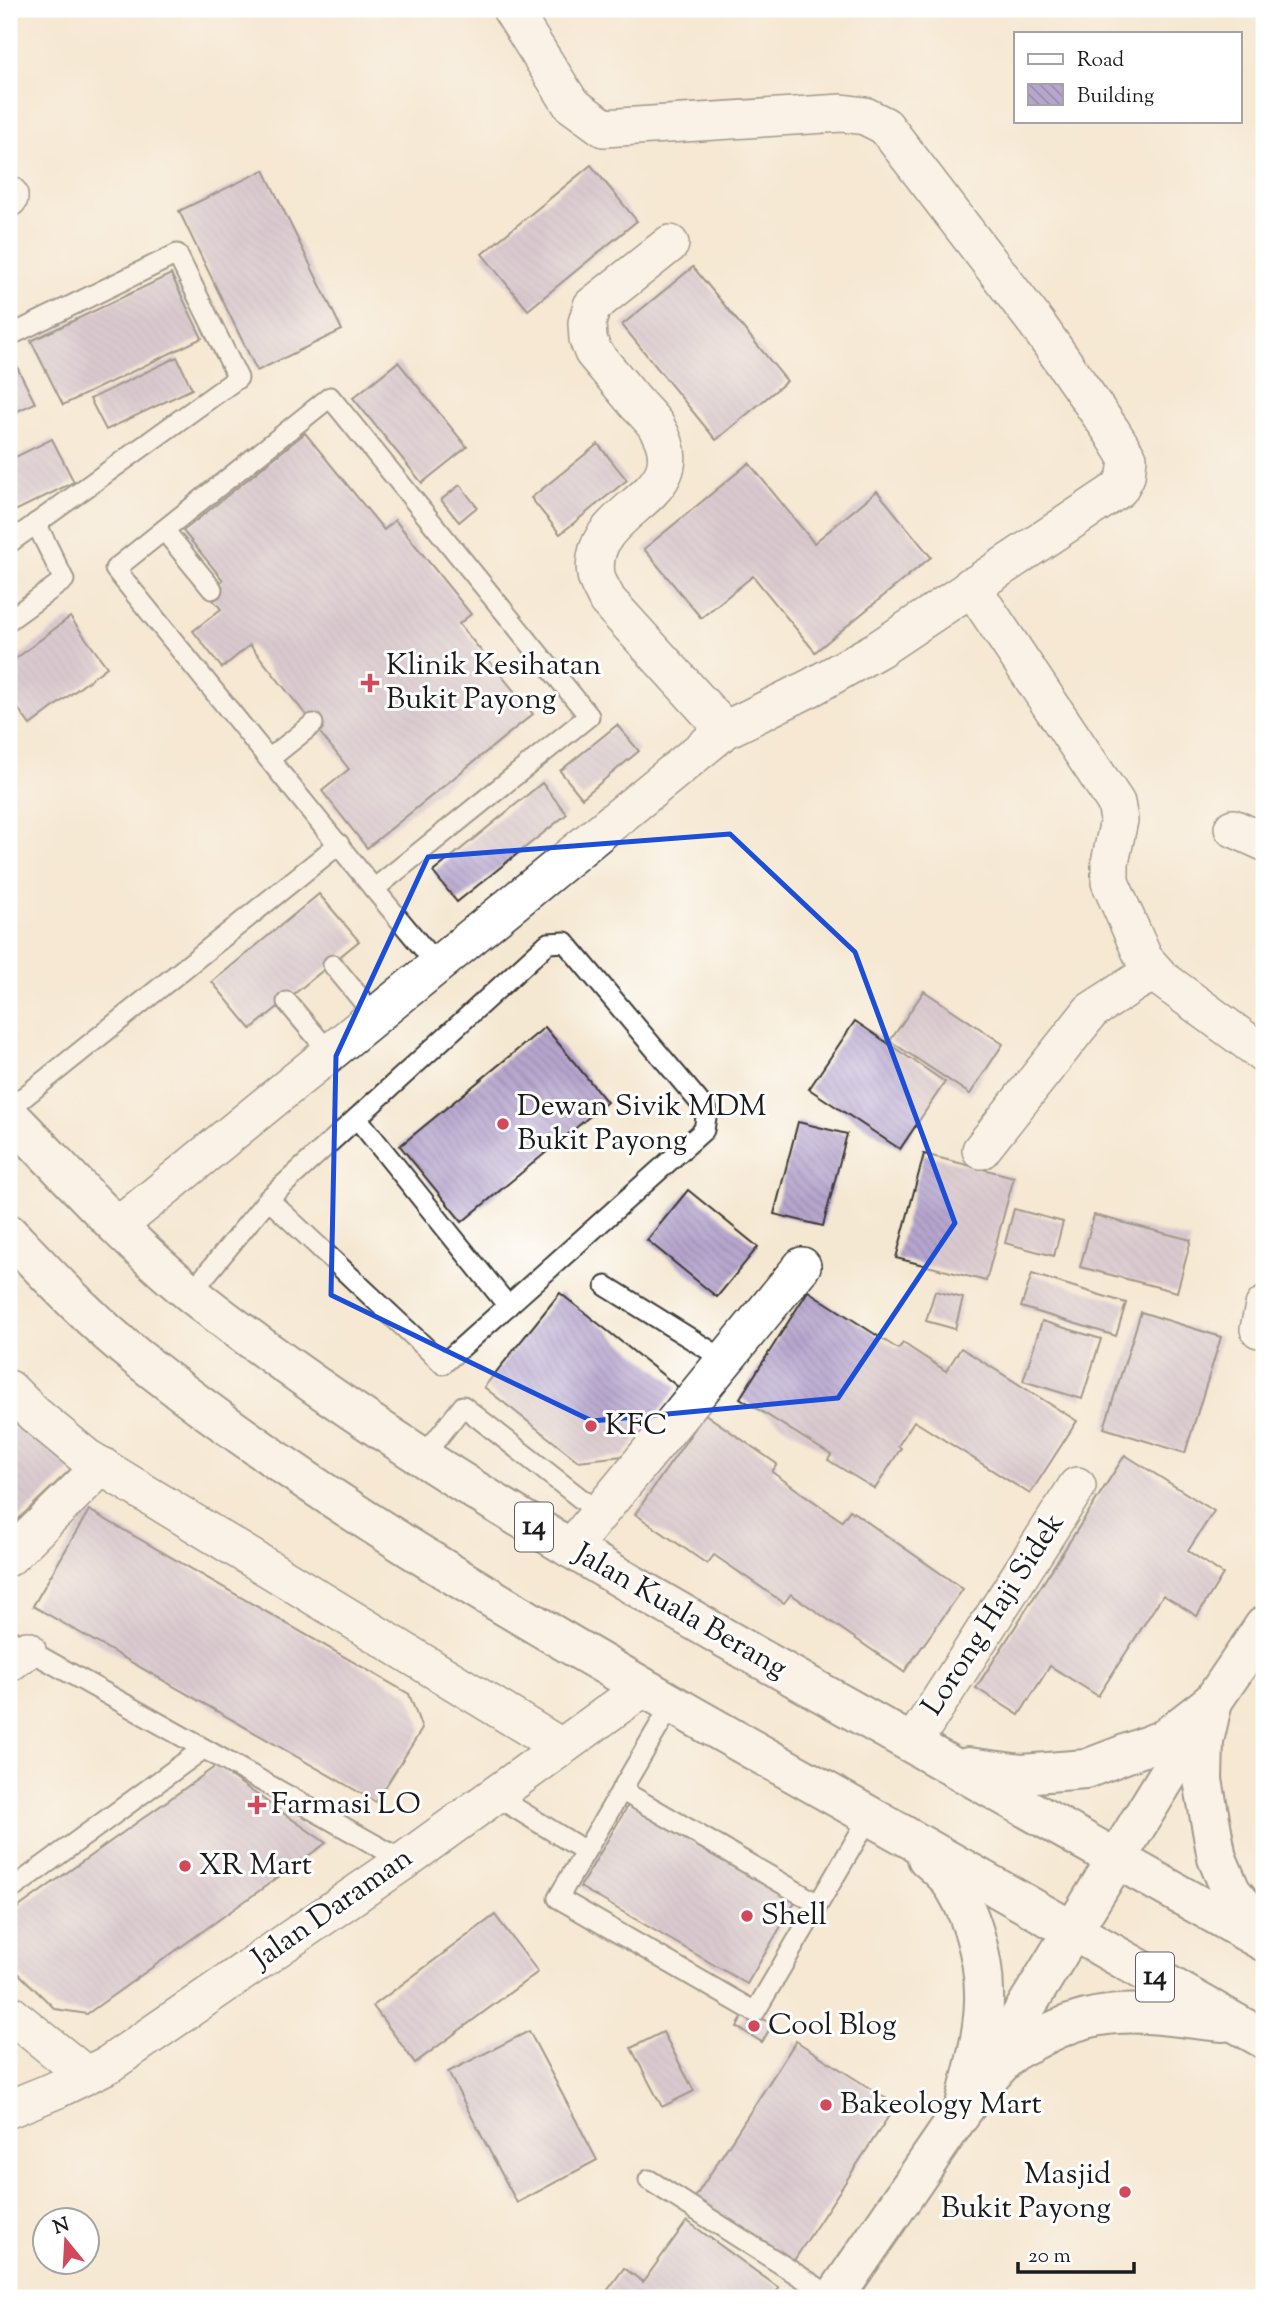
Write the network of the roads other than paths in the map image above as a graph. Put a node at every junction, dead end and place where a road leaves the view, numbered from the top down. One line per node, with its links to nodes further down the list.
1 (511, 9): 7 (street)
2 (670, 244): 11 (street)
3 (9, 336): 4 (lane)
4 (36, 523): 6 (lane); 9 (lane)
5 (164, 530): 8 (lane); 12 (lane); 14 (lane)
6 (9, 543)
7 (971, 586): 11 (street); 17 (street)
8 (212, 589)
9 (9, 620)
10 (313, 724): 12 (lane)
11 (725, 730): 16 (street)
12 (269, 759): 13 (lane)
13 (339, 844): 14 (lane); 22 (lane)
14 (374, 888): 16 (lane)
15 (333, 965): 19 (lane)
16 (437, 965): 19 (street)
17 (1155, 972): 21 (street); 24 (street)
18 (287, 1002): 20 (lane)
19 (375, 1016): 20 (street)
20 (330, 1053): 26 (street)
21 (1264, 1054)
22 (9, 1112): 26 (main road, Jalan Kuala Berang / 14)
23 (357, 1118): 25 (lane); 31 (lane); 31 (lane)
24 (981, 1150)
25 (268, 1199): 30 (lane); 31 (lane)
26 (118, 1226): 30 (main road, Jalan Kuala Berang / 14)
27 (9, 1234): 42 (main road, 14)
28 (802, 1266): 32 (street)
29 (606, 1286): 32 (lane)
30 (191, 1293): 34 (main road, Jalan Kuala Berang / 14)
31 (508, 1306)
32 (725, 1360): 37 (street)
33 (9, 1389): 35 (street)
34 (422, 1458): 37 (lane); 38 (main road, Jalan Kuala Berang / 14)
35 (102, 1466): 39 (street); 45 (street)
36 (1077, 1486): 44 (street, Lorong Haji Sidek)
37 (599, 1513): 38 (street)
38 (570, 1549): 44 (main road, Jalan Kuala Berang / 14)
39 (9, 1557)
40 (1264, 1626): 43 (main road)
41 (15, 1651): 46 (lane)
42 (658, 1696): 45 (street, Jalan Daraman); 48 (lane); 50 (main road, 14)
43 (1213, 1702): 47 (main road); 53 (main road); 58 (main road)
44 (912, 1744): 47 (main road, Jalan Kuala Berang / 14)
45 (561, 1746): 49 (street, Jalan Daraman)
46 (203, 1749): 54 (lane); 55 (lane)
47 (946, 1764): 53 (main road, Jalan Kuala Berang / 14)
48 (621, 1790): 52 (lane); 56 (lane)
49 (494, 1795): 52 (lane); 54 (street, Jalan Daraman)
50 (870, 1816): 51 (main road, 14); 56 (lane)
51 (904, 1836): 57 (main road, 14); 63 (main road)
52 (585, 1851): 56 (lane)
53 (1116, 1859): 57 (main road); 59 (main road, Jalan Kuala Berang / 14)
54 (404, 1861): 62 (street, Jalan Daraman)
55 (9, 1891)
56 (818, 1904)
57 (1073, 1930): 61 (main road, 14); 63 (main road)
58 (1264, 1932)
59 (1264, 1942)
60 (9, 2012): 62 (street)
61 (1251, 2031): 63 (main road)
62 (86, 2075): 64 (street, Jalan Daraman)
63 (965, 2107): 66 (main road)
64 (9, 2109)
65 (649, 2180): 66 (lane)
66 (834, 2298)

